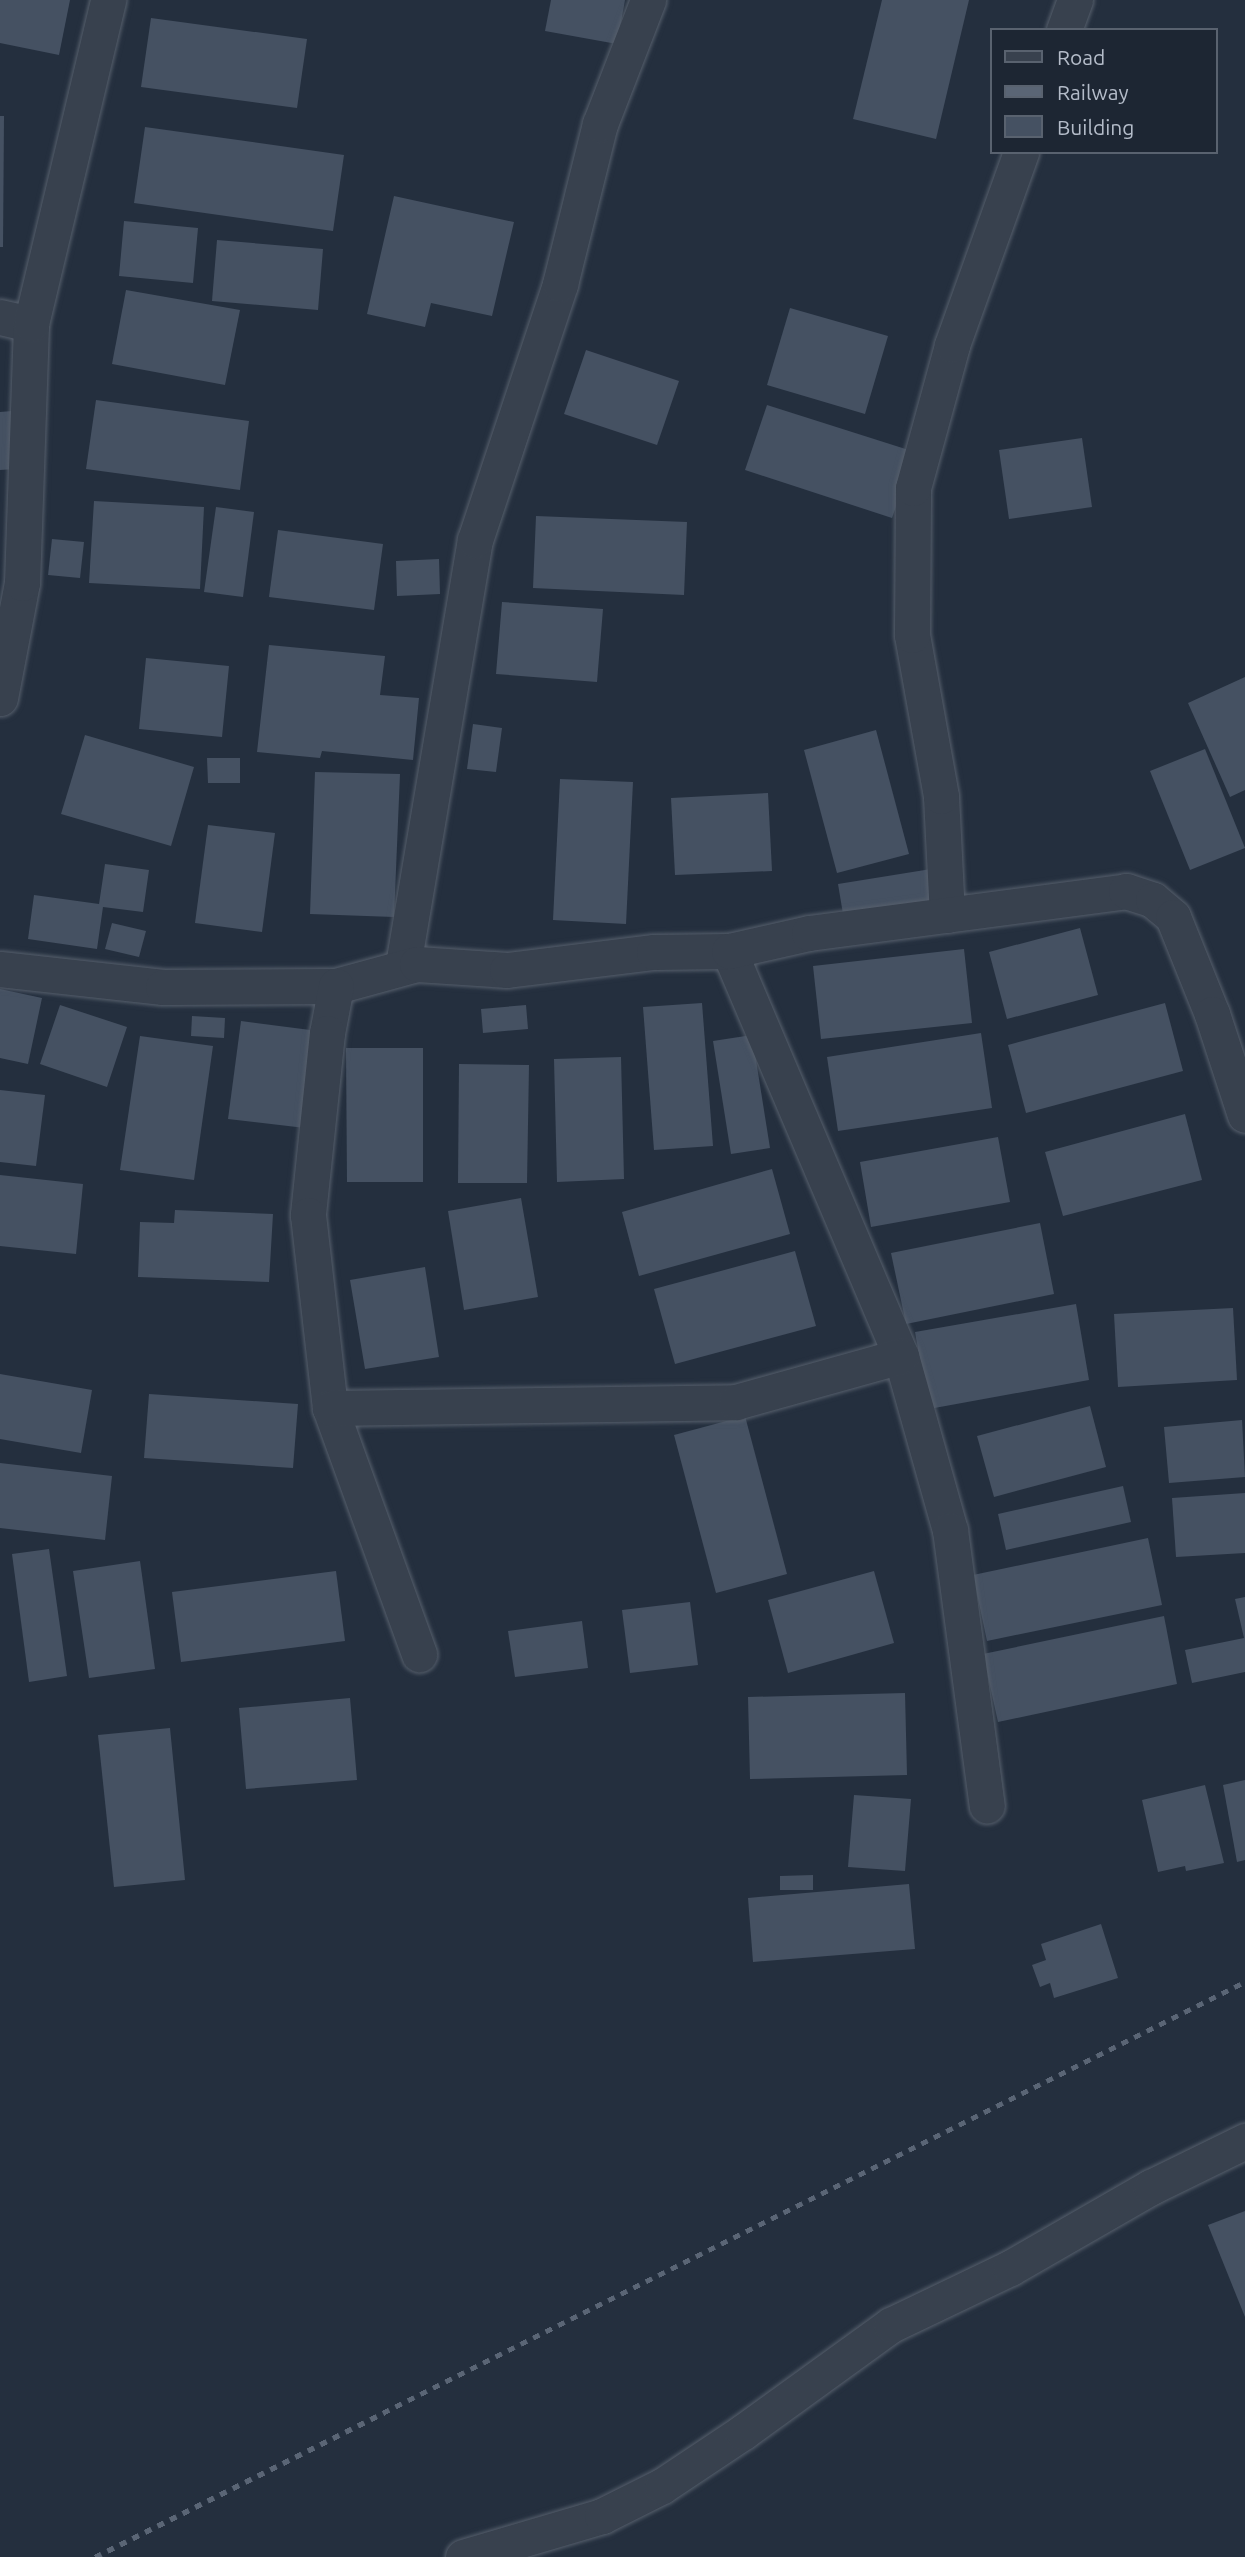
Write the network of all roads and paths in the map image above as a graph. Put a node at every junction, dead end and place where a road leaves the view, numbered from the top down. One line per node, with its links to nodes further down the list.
1 (108, 0): 6 (street)
2 (649, 0): 10 (street)
3 (1075, 0): 4 (street)
4 (1065, 28)
5 (1020, 154): 8 (street)
6 (16, 321): 7 (street)
7 (0, 698)
8 (947, 915): 9 (street); 13 (street)
9 (729, 951): 10 (street); 14 (street)
10 (403, 965): 12 (street)
11 (0, 969): 12 (street)
12 (336, 986): 15 (street)
13 (1245, 1115)
14 (901, 1356): 15 (street); 17 (street)
15 (330, 1408): 16 (street)
16 (419, 1654)
17 (987, 1806)
18 (1245, 2141): 19 (street)
19 (463, 2557)

